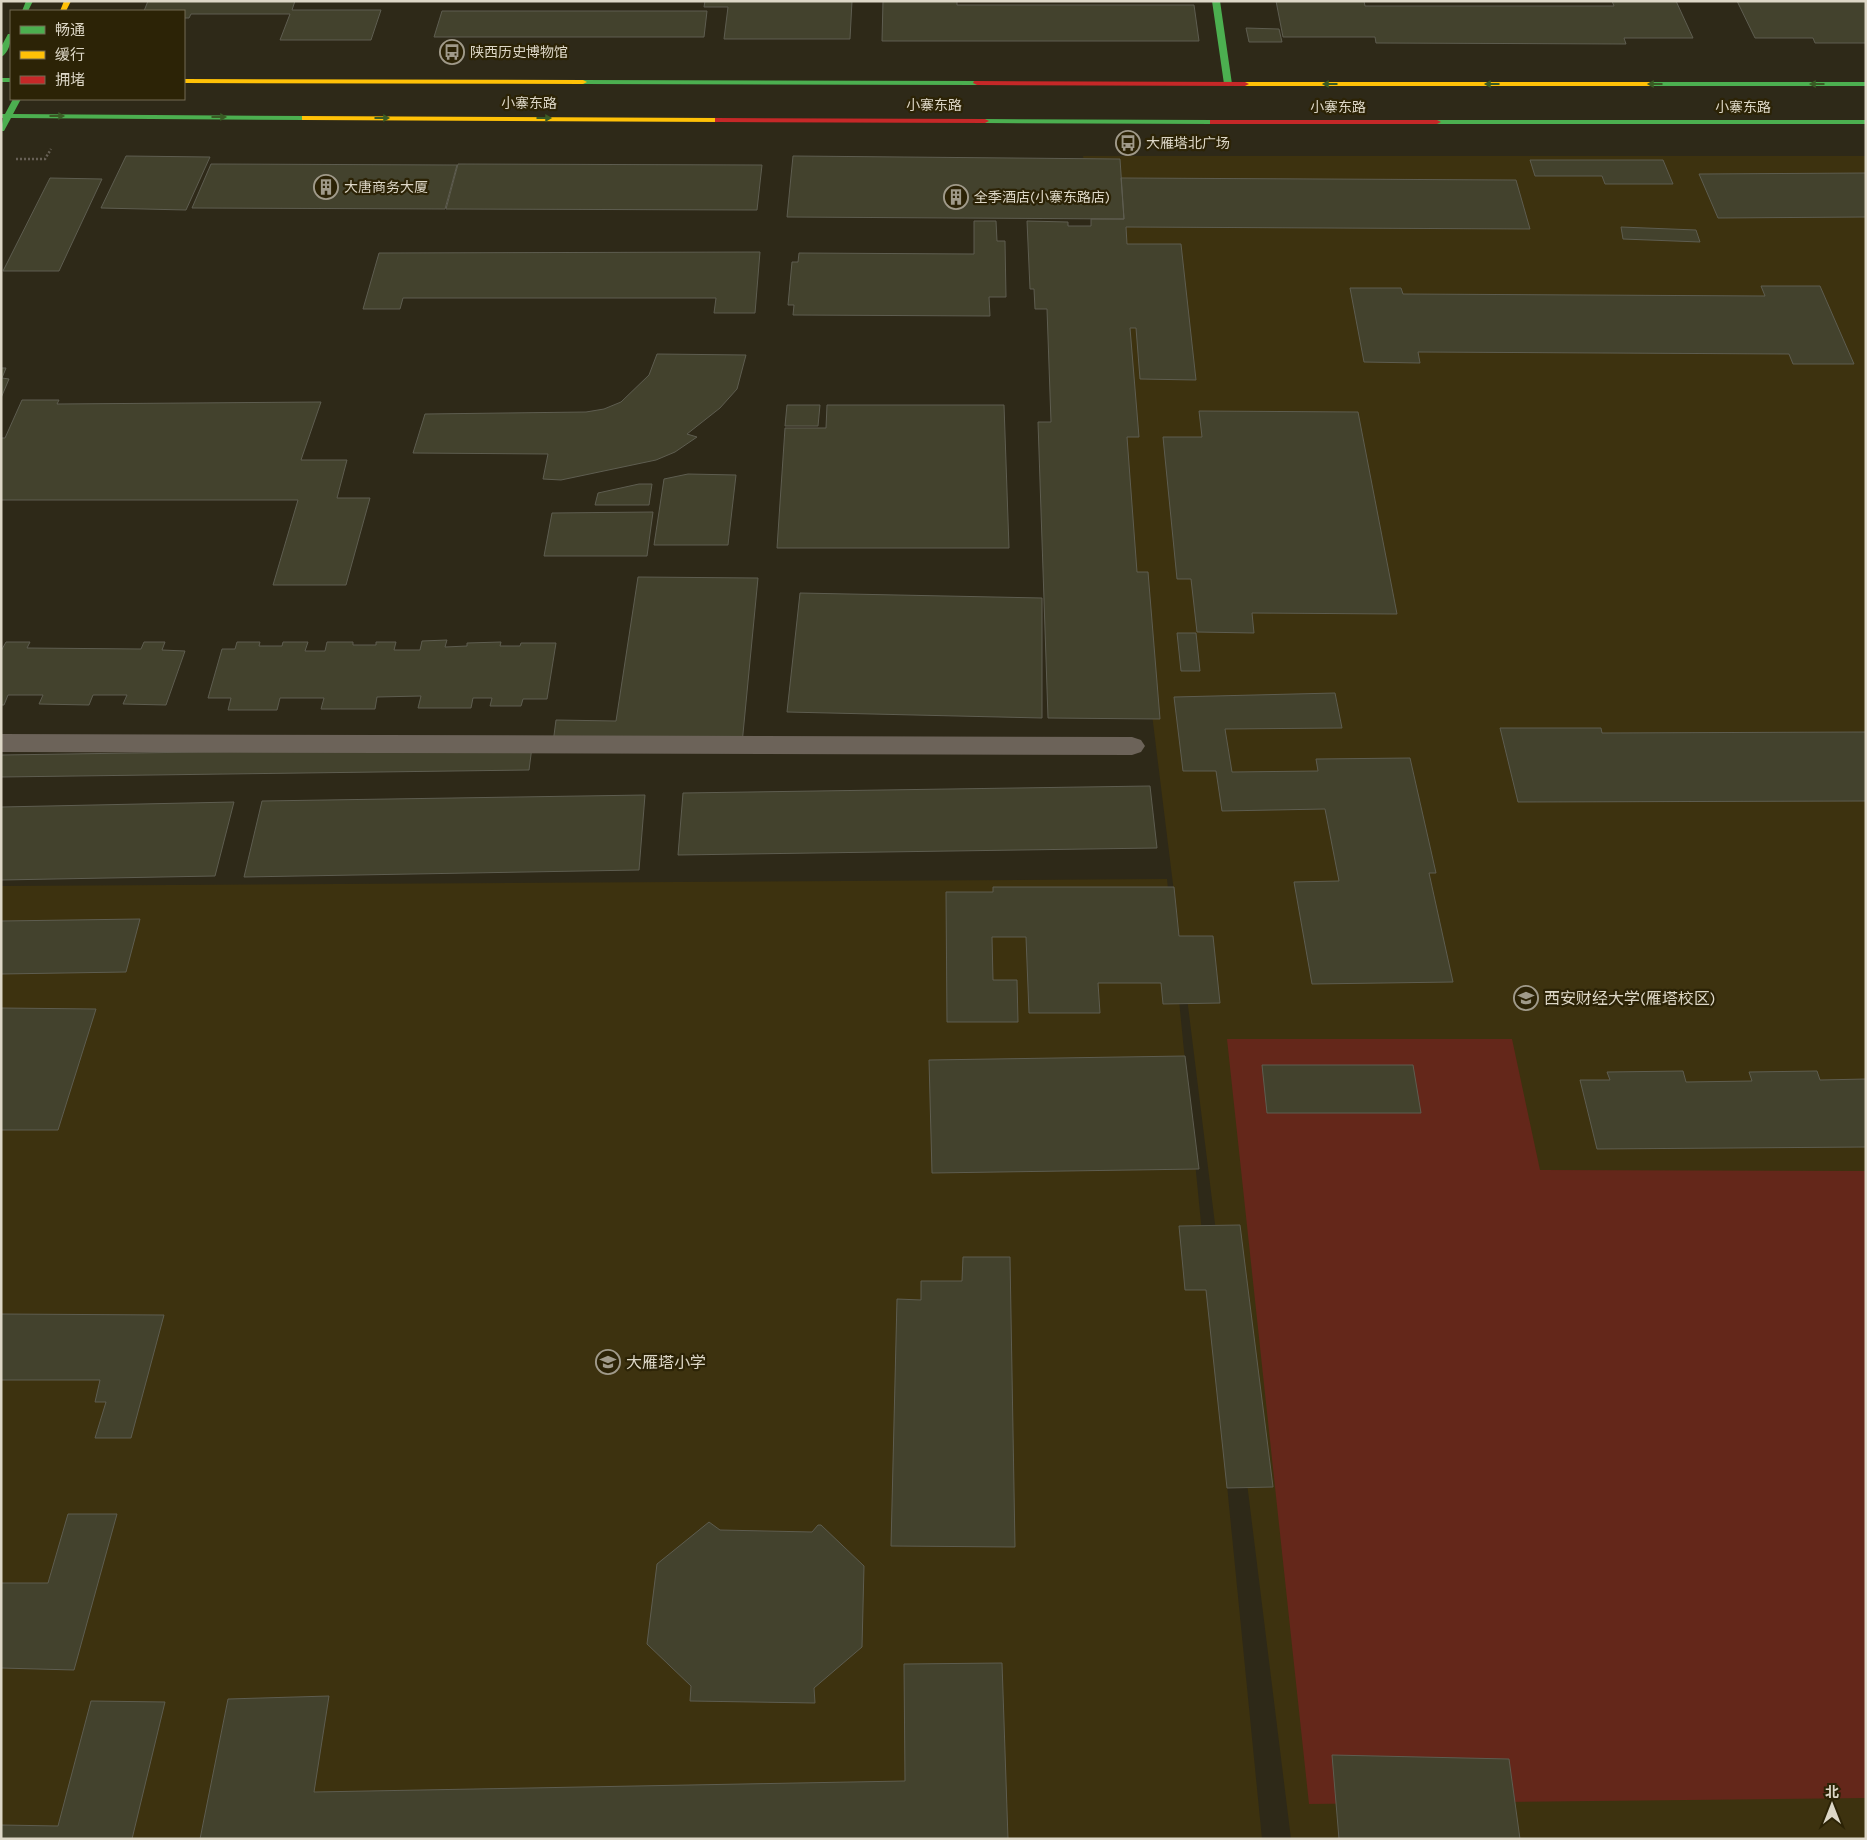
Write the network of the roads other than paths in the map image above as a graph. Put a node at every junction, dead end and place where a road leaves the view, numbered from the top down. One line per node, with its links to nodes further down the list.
1 (1216, 1): 5 (main road)
2 (10, 38): 3 (main road)
3 (1, 55)
4 (185, 81): 5 (main road, 小寨东路)
5 (1228, 84): 6 (main road, 小寨东路, one-way to 5)
6 (1866, 84)
7 (16, 100): 8 (main road)
8 (5, 116): 9 (main road, 小寨东路, one-way to 9); 10 (main road)
9 (1866, 122)
10 (1, 129)
11 (1, 743): 12 (lane)
12 (1132, 746)

